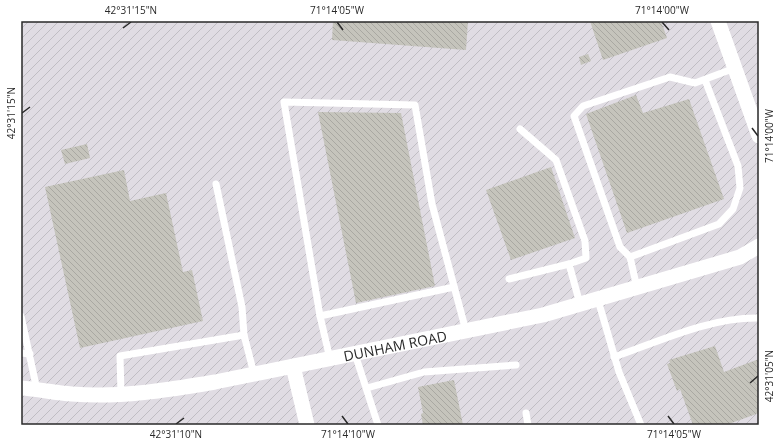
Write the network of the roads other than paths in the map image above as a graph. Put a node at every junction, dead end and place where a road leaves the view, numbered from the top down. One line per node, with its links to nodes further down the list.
1 (718, 21): 2 (street)
2 (735, 68): 3 (lane); 5 (street)
3 (705, 80): 8 (lane); 8 (lane)
4 (520, 129): 9 (lane)
5 (759, 136)
6 (216, 184): 19 (lane)
7 (759, 246): 12 (street, DUNHAM ROAD)
8 (630, 257): 12 (lane)
9 (569, 264): 10 (lane); 14 (lane)
10 (509, 280)
11 (454, 287): 16 (lane); 16 (lane); 18 (lane)
12 (637, 288): 13 (street, DUNHAM ROAD)
13 (598, 300): 14 (street, DUNHAM ROAD); 23 (lane)
14 (580, 304): 18 (street, DUNHAM ROAD)
15 (21, 316): 21 (lane)
16 (320, 316): 24 (lane)
17 (759, 318): 23 (lane)
18 (466, 331): 22 (street, DUNHAM ROAD)
19 (244, 335): 27 (lane); 31 (lane)
20 (21, 353): 21 (lane)
21 (30, 354): 30 (lane)
22 (355, 354): 24 (street, DUNHAM ROAD); 29 (lane)
23 (614, 357): 36 (lane)
24 (330, 358): 25 (street, DUNHAM ROAD)
25 (293, 366): 27 (street, DUNHAM ROAD); 33 (street)
26 (516, 366): 29 (lane)
27 (254, 374): 31 (street, DUNHAM ROAD)
28 (21, 388): 30 (street, DUNHAM ROAD)
29 (367, 388): 34 (lane)
30 (37, 390): 31 (street, DUNHAM ROAD)
31 (122, 394)
32 (526, 413): 35 (lane)
33 (304, 424)
34 (378, 425)
35 (528, 425)
36 (641, 425)

